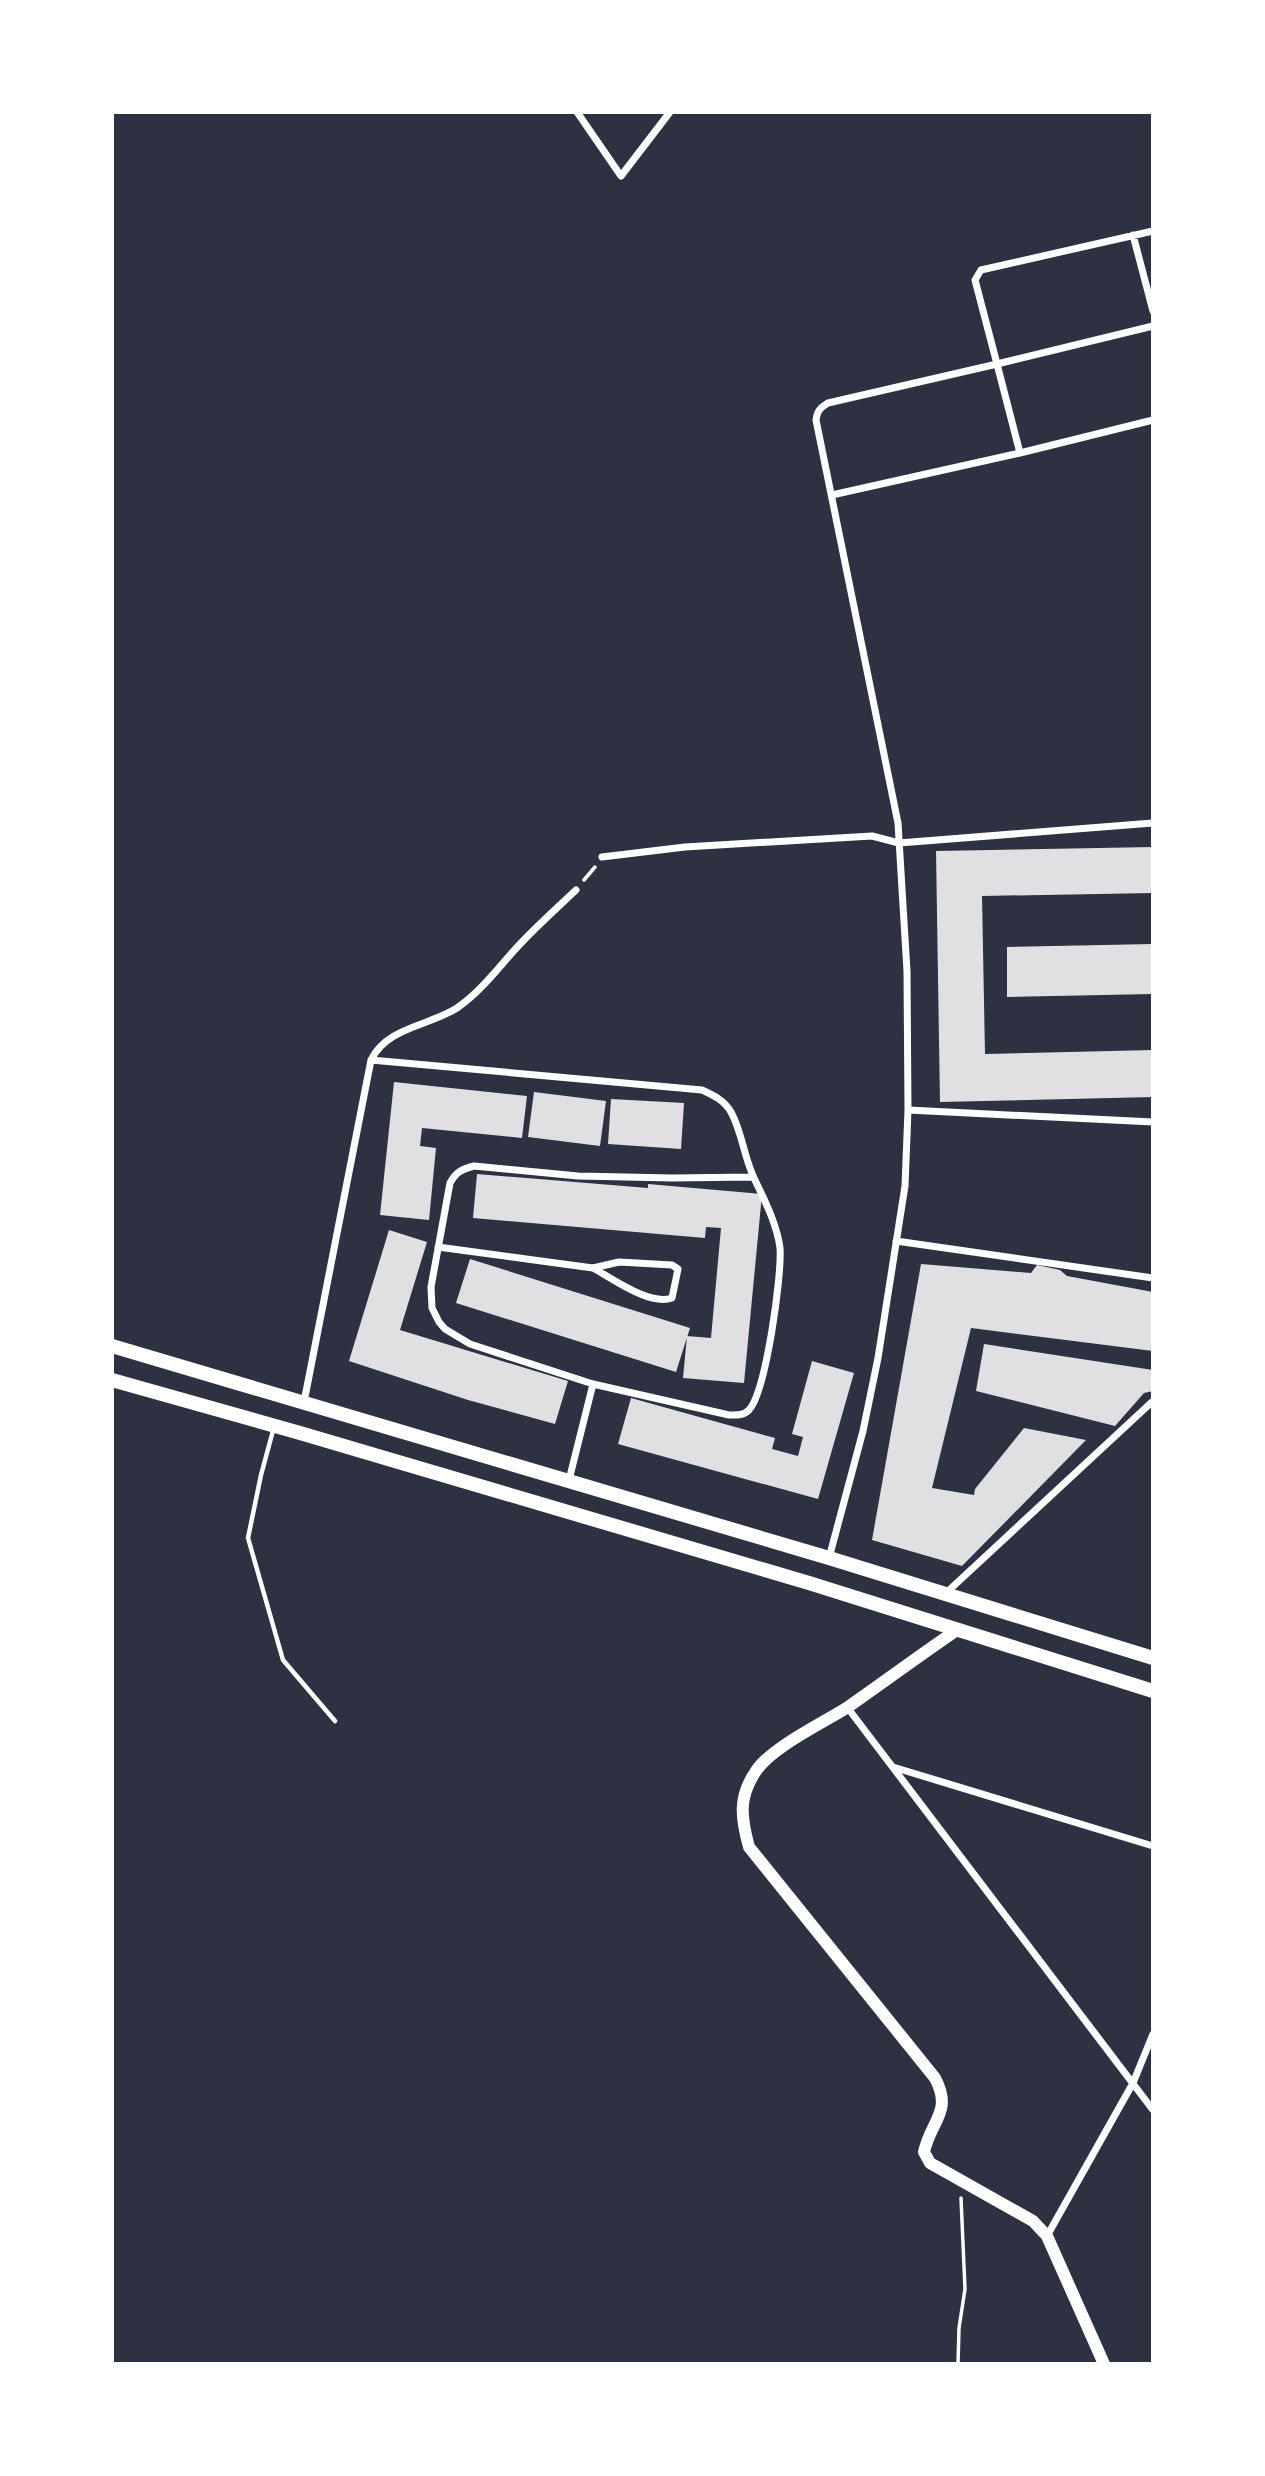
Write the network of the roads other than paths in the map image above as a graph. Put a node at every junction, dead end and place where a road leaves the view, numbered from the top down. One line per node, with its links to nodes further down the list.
1 (577, 112): 2 (street)
2 (670, 112)
3 (1153, 231): 4 (street)
4 (1133, 235): 5 (street); 7 (street)
5 (1153, 311)
6 (1153, 326): 7 (street)
7 (997, 364): 9 (street); 10 (street)
8 (1153, 420): 9 (street)
9 (1020, 453): 10 (street)
10 (832, 495): 12 (street)
11 (1153, 822): 12 (street)
12 (899, 843): 13 (street); 16 (street)
13 (602, 858)
14 (576, 890): 15 (street)
15 (371, 1060): 18 (street); 27 (street)
16 (908, 1110): 17 (street); 19 (street)
17 (1153, 1122)
18 (753, 1177): 20 (street); 25 (street)
19 (896, 1241): 22 (street); 30 (street)
20 (438, 1247): 21 (street); 25 (street)
21 (593, 1268): 21 (street)
22 (1153, 1278)
23 (112, 1346): 27 (main road)
24 (112, 1380): 28 (main road)
25 (593, 1384): 29 (street)
26 (1153, 1401): 31 (street)
27 (304, 1402): 29 (main road)
28 (274, 1426): 32 (main road); 36 (lane)
29 (569, 1480): 30 (main road)
30 (829, 1558): 31 (main road)
31 (946, 1593): 33 (main road)
32 (957, 1630): 34 (main road); 35 (street)
33 (1153, 1658)
34 (1153, 1691)
35 (847, 1707): 37 (street); 42 (street)
36 (335, 1721)
37 (891, 1766): 38 (street); 40 (street)
38 (1153, 1846)
39 (1153, 2034): 40 (street)
40 (1133, 2083): 41 (street); 42 (street)
41 (1153, 2110)
42 (1046, 2236): 43 (street)
43 (1104, 2364)

